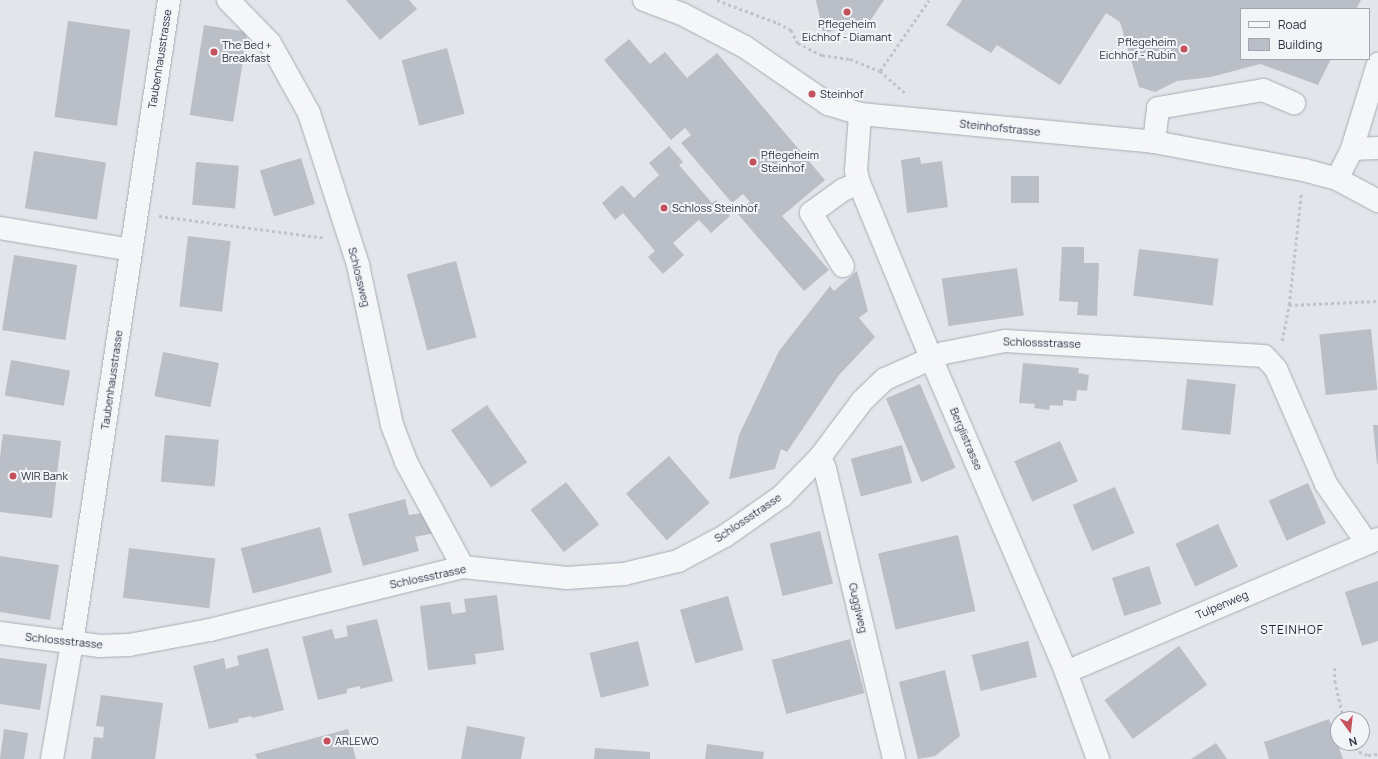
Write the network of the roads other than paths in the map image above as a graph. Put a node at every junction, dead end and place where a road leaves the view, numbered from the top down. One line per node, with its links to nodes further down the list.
1 (169, 0): 14 (street, Taubenhausstrasse)
2 (228, 0): 19 (street, Schlossweg)
3 (644, 0): 6 (street, Steinhofstrasse)
4 (1378, 64): 9 (street)
5 (1294, 103): 7 (street)
6 (860, 114): 7 (street, Steinhofstrasse); 11 (street, Berglistrasse)
7 (1154, 142): 10 (street, Steinhofstrasse)
8 (1378, 148): 9 (street)
9 (1352, 149): 10 (street)
10 (1337, 179): 12 (street, Steinhofstrasse)
11 (859, 183): 15 (street); 16 (street, Berglistrasse)
12 (1378, 201)
13 (0, 228): 14 (street)
14 (131, 250): 21 (street, Taubenhausstrasse)
15 (843, 266)
16 (931, 358): 17 (street, Schlossstrasse); 18 (street, Schlossstrasse); 22 (street, Berglistrasse)
17 (820, 457): 19 (street, Schlossstrasse); 24 (street, Guggiweg)
18 (1372, 541): 22 (street, Tulpenweg)
19 (464, 567): 21 (street, Schlossstrasse)
20 (0, 633): 21 (street, Schlossstrasse)
21 (72, 643): 23 (street, Taubenhausstrasse)
22 (1066, 672): 25 (street, Berglistrasse)
23 (52, 759)
24 (894, 759)
25 (1098, 759)

